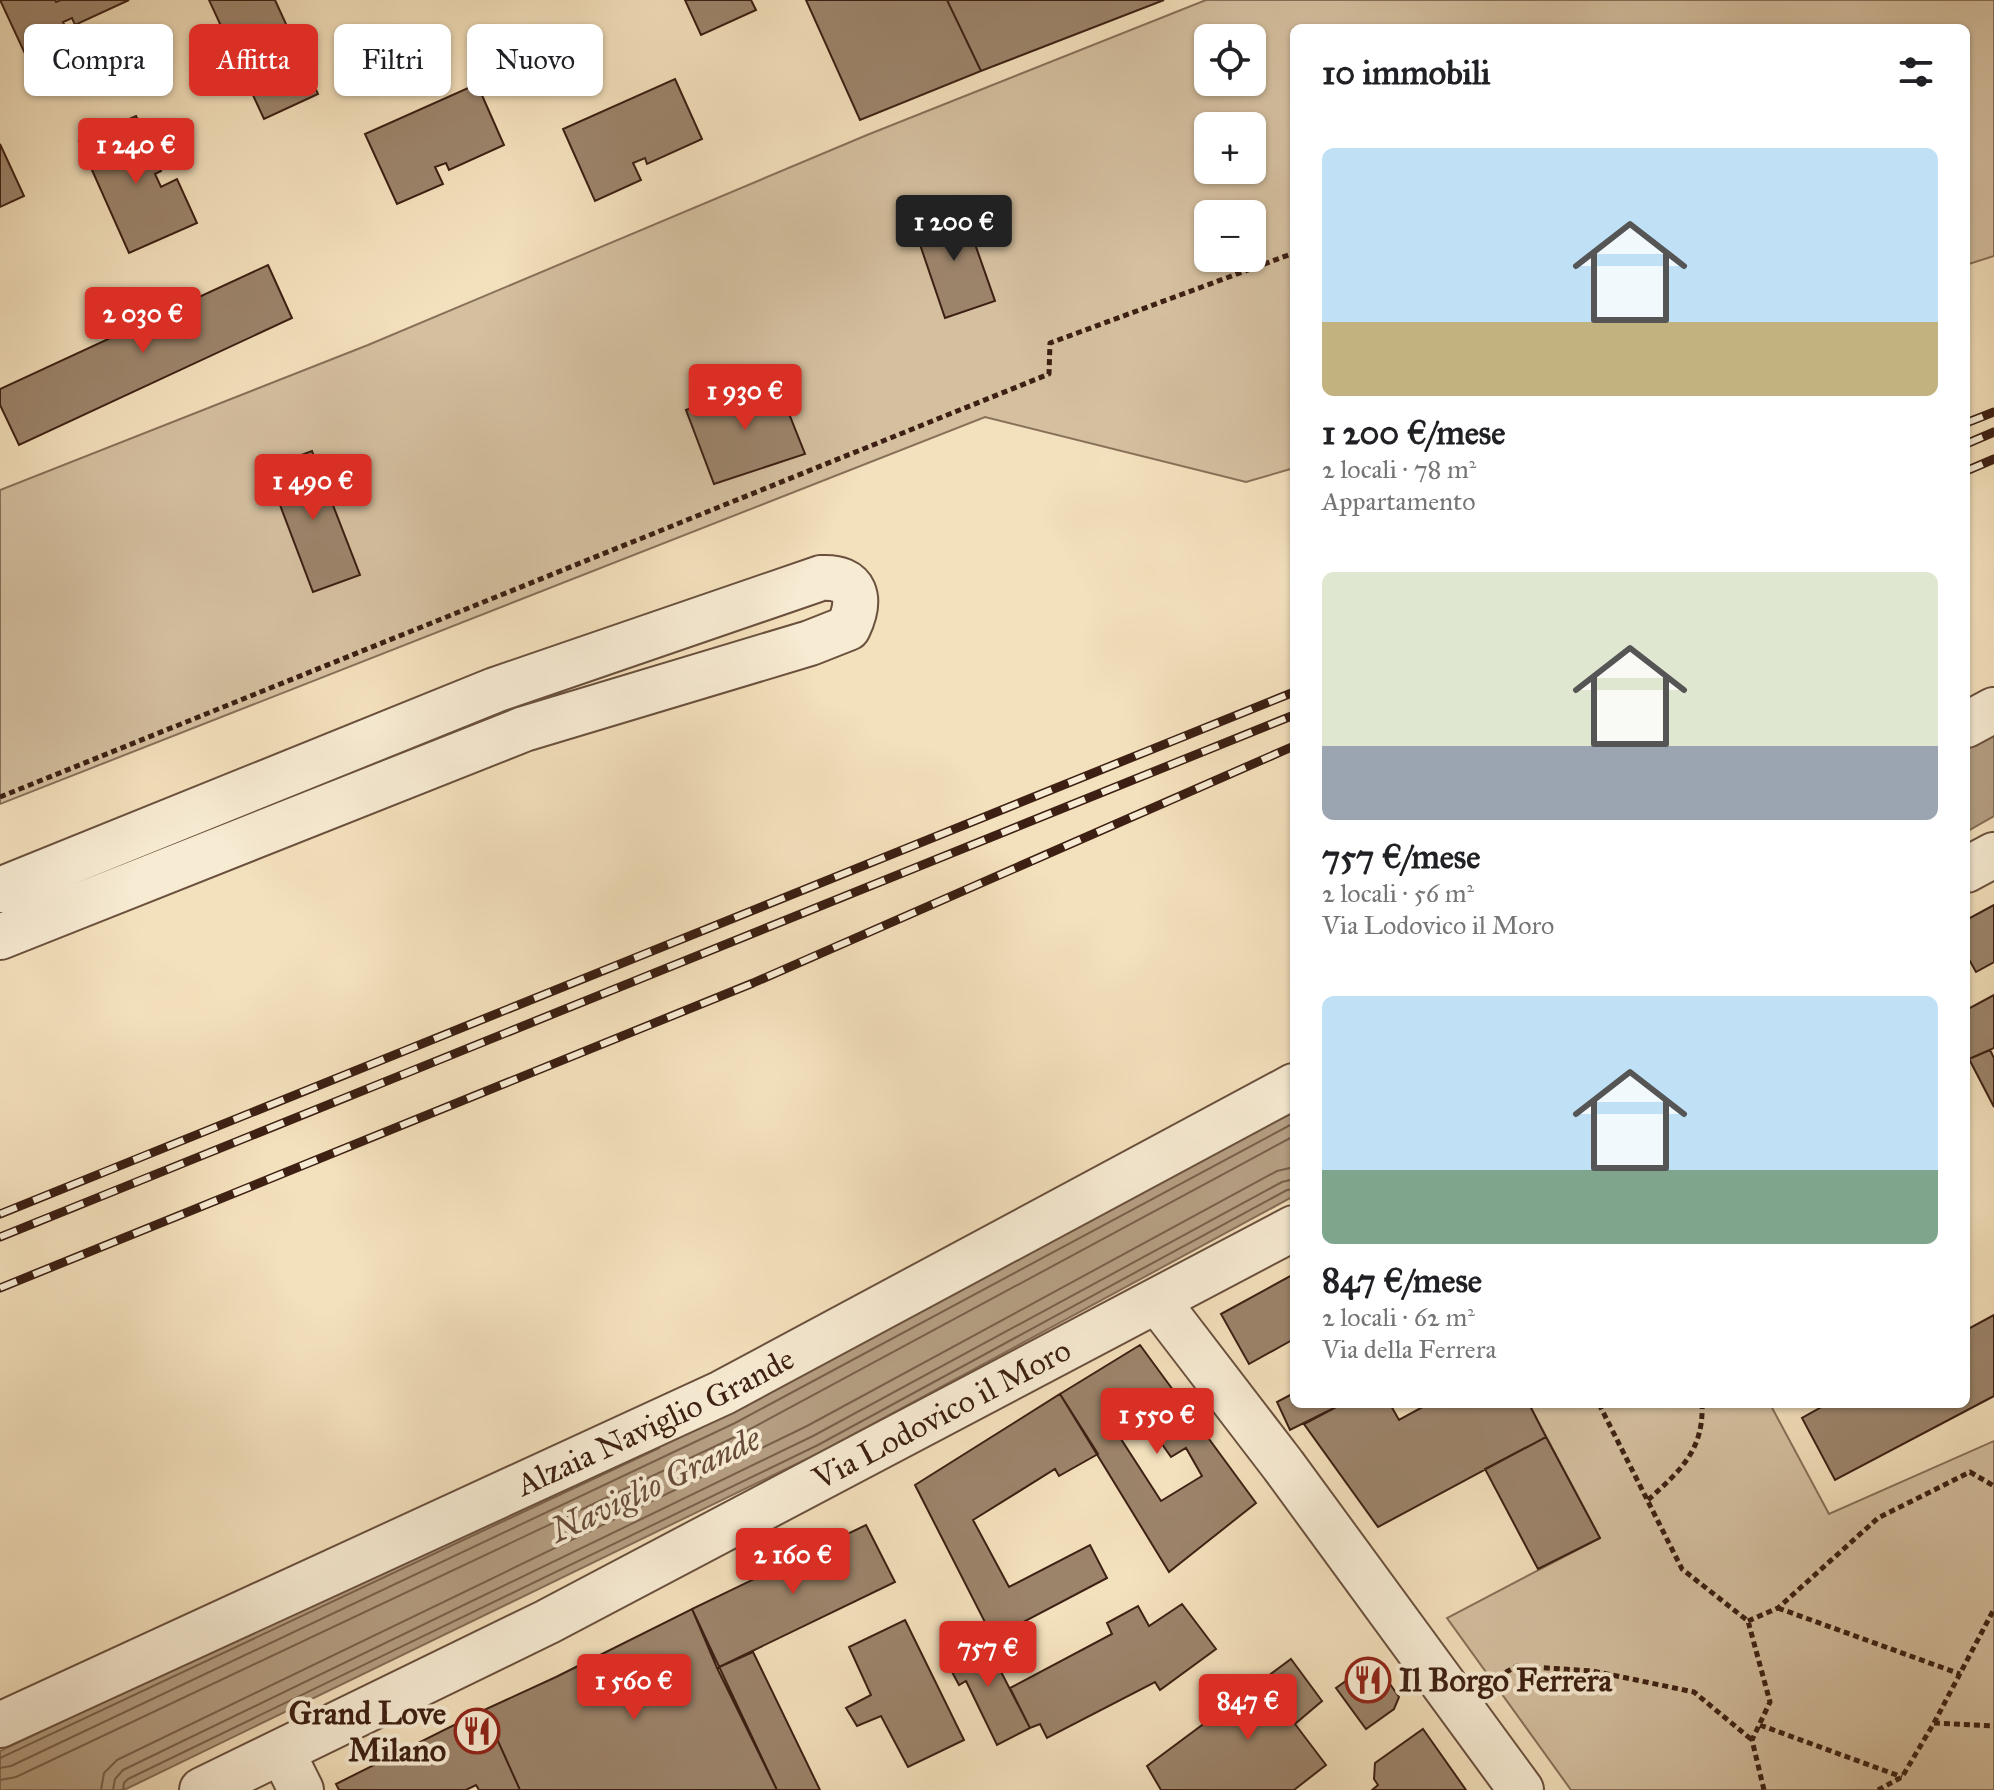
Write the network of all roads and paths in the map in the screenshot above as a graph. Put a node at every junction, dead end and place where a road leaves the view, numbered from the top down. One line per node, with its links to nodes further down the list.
1 (1290, 254): 4 (path)
2 (1994, 710): 3 (street)
3 (1970, 723)
4 (0, 797)
5 (1994, 855): 6 (street)
6 (1970, 868)
7 (0, 890): 8 (street)
8 (0, 937)
9 (1290, 1088): 23 (street, Alzaia Naviglio Grande)
10 (1290, 1230): 11 (street, Via Lodovico il Moro)
11 (1158, 1302): 26 (street, Via Lodovico il Moro); 29 (street)
12 (1601, 1408): 15 (path)
13 (1702, 1408): 15 (path)
14 (1994, 1486): 16 (path)
15 (1648, 1500): 18 (path)
16 (1778, 1608): 18 (path); 19 (path)
17 (1994, 1609): 19 (path)
18 (1748, 1621): 22 (path)
19 (1960, 1674): 21 (path)
20 (1484, 1685): 25 (path)
21 (1934, 1723): 24 (path); 27 (path)
22 (1760, 1724): 25 (path); 27 (path)
23 (0, 1725)
24 (1994, 1726)
25 (1752, 1740): 30 (path)
26 (292, 1771): 28 (street, Via Lodovico il Moro)
27 (1902, 1777): 31 (path)
28 (202, 1790)
29 (1521, 1790)
30 (1764, 1790)
31 (1878, 1790)

